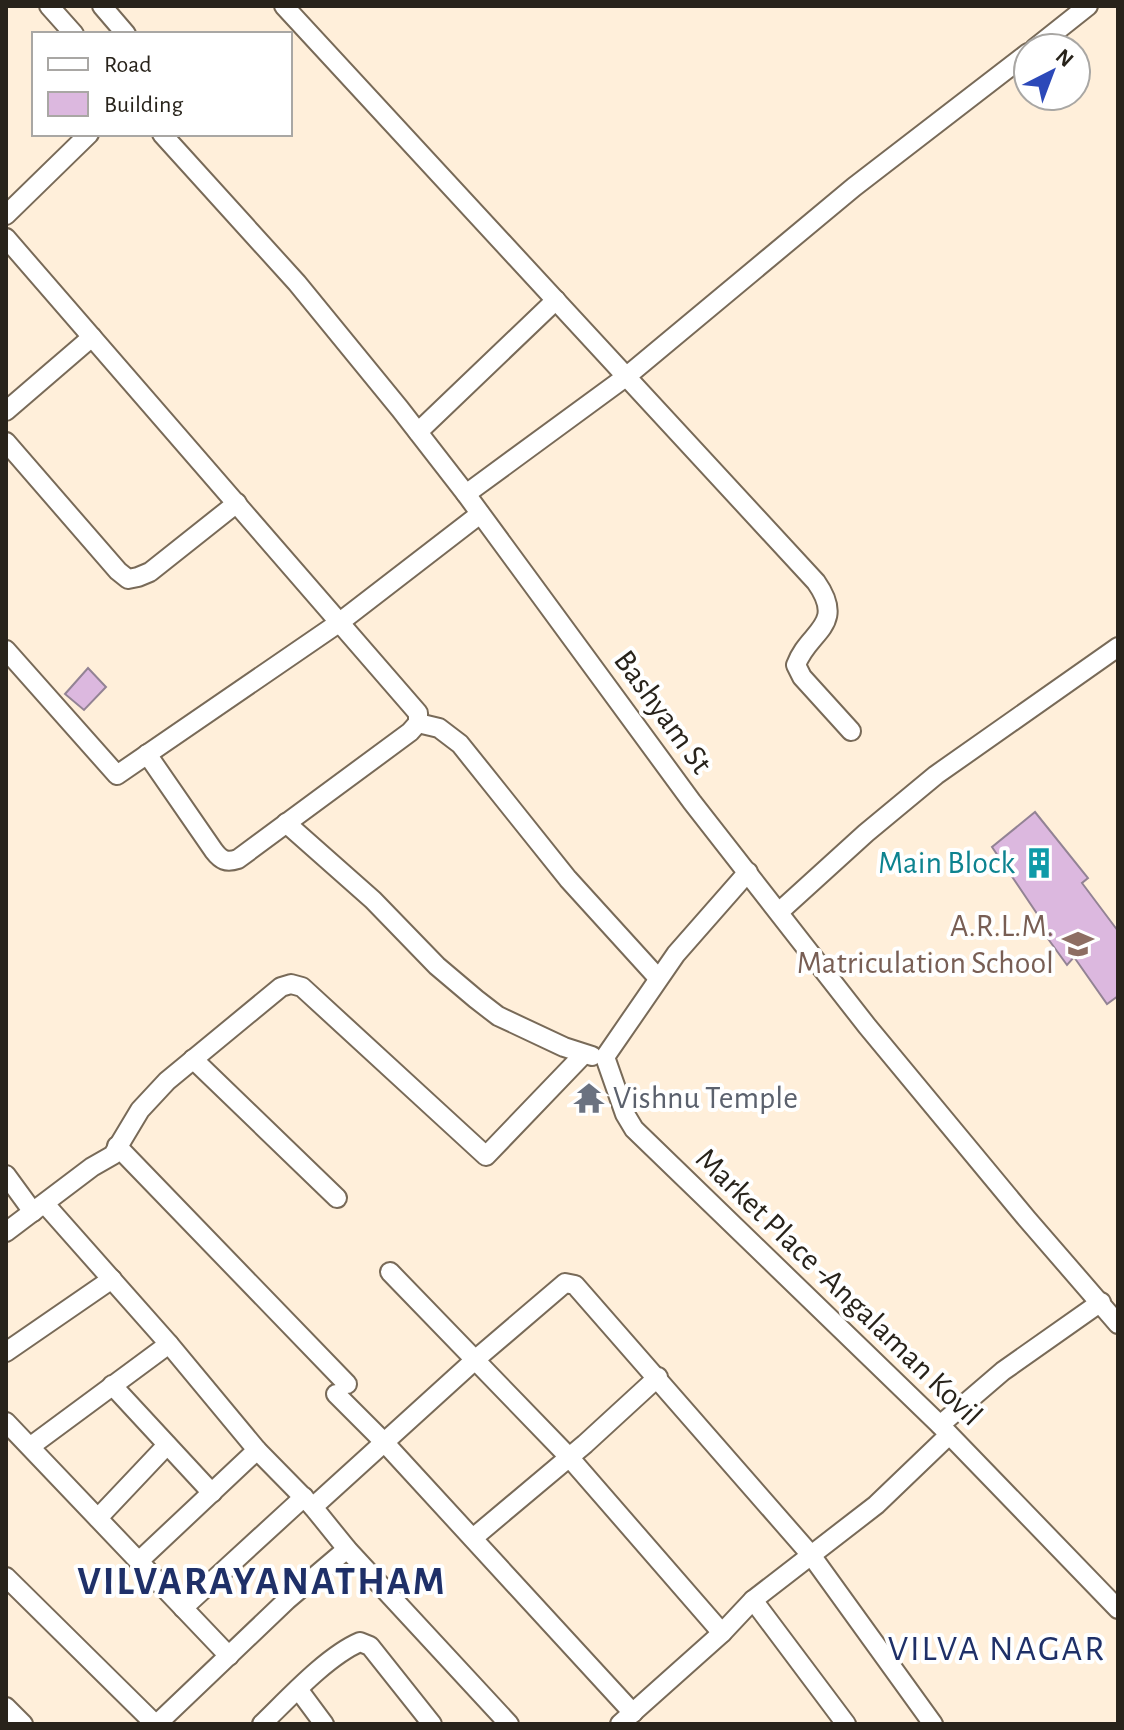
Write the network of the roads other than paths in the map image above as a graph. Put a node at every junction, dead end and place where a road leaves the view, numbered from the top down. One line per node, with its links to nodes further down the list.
1 (49, 6): 5 (street)
2 (102, 6): 6 (street)
3 (284, 6): 13 (street)
4 (1088, 6): 7 (street)
5 (72, 32)
6 (124, 32)
7 (1055, 32)
8 (1012, 65): 15 (street)
9 (87, 136): 11 (street)
10 (164, 136): 17 (street, Bashyam St)
11 (6, 215)
12 (6, 238): 14 (street)
13 (556, 300): 15 (street); 17 (street)
14 (92, 337): 16 (street); 20 (street)
15 (627, 376): 19 (street); 26 (street)
16 (6, 411)
17 (418, 432): 19 (street, Bashyam St)
18 (6, 442): 20 (street)
19 (466, 494): 21 (street, Bashyam St)
20 (237, 503): 22 (street)
21 (480, 514): 22 (street); 29 (street, Bashyam St)
22 (340, 622): 25 (street); 27 (street)
23 (1118, 647): 30 (street)
24 (6, 650): 27 (street)
25 (418, 723): 28 (street); 31 (street)
26 (851, 731)
27 (147, 754): 28 (street)
28 (286, 823): 32 (street)
29 (748, 872): 30 (street, Bashyam St); 31 (street)
30 (779, 912): 42 (street, Bashyam St)
31 (658, 978): 33 (street)
32 (583, 1055): 33 (street); 34 (street)
33 (605, 1057): 50 (street, Market Place -Angalaman Kovil)
34 (193, 1059): 35 (street); 37 (street)
35 (117, 1146): 38 (street); 51 (street)
36 (6, 1175): 38 (street)
37 (337, 1198)
38 (39, 1208): 39 (street); 41 (street)
39 (6, 1232)
40 (390, 1272): 46 (street)
41 (112, 1279): 44 (street); 45 (street)
42 (1101, 1302): 43 (street, Bashyam St); 50 (street)
43 (1118, 1324)
44 (169, 1344): 48 (street); 54 (street)
45 (6, 1352)
46 (476, 1359): 47 (street); 51 (street); 55 (street)
47 (658, 1377): 55 (street); 61 (street)
48 (112, 1385): 52 (street); 53 (street)
49 (6, 1422): 53 (street)
50 (944, 1430): 61 (street); 66 (street, Market Place -Angalaman Kovil)
51 (384, 1442): 57 (street); 59 (street)
52 (167, 1445): 56 (street); 58 (street)
53 (31, 1446): 58 (street)
54 (257, 1450): 56 (street); 57 (street)
55 (569, 1457): 59 (street); 67 (street)
56 (212, 1493): 62 (street)
57 (308, 1502): 60 (street); 65 (street)
58 (98, 1518): 62 (street)
59 (473, 1538): 71 (street)
60 (347, 1549): 68 (street); 77 (street)
61 (811, 1555): 64 (street); 79 (street)
62 (139, 1561): 65 (street)
63 (6, 1577): 73 (street)
64 (753, 1600): 67 (street); 78 (street)
65 (183, 1608): 68 (street)
66 (1118, 1609)
67 (722, 1633): 71 (street)
68 (229, 1656): 73 (street)
69 (298, 1689): 74 (street); 75 (street); 76 (street)
70 (6, 1707): 72 (street)
71 (627, 1718)
72 (23, 1724)
73 (156, 1724)
74 (262, 1724)
75 (324, 1724)
76 (432, 1724)
77 (509, 1724)
78 (846, 1724)
79 (933, 1724)

